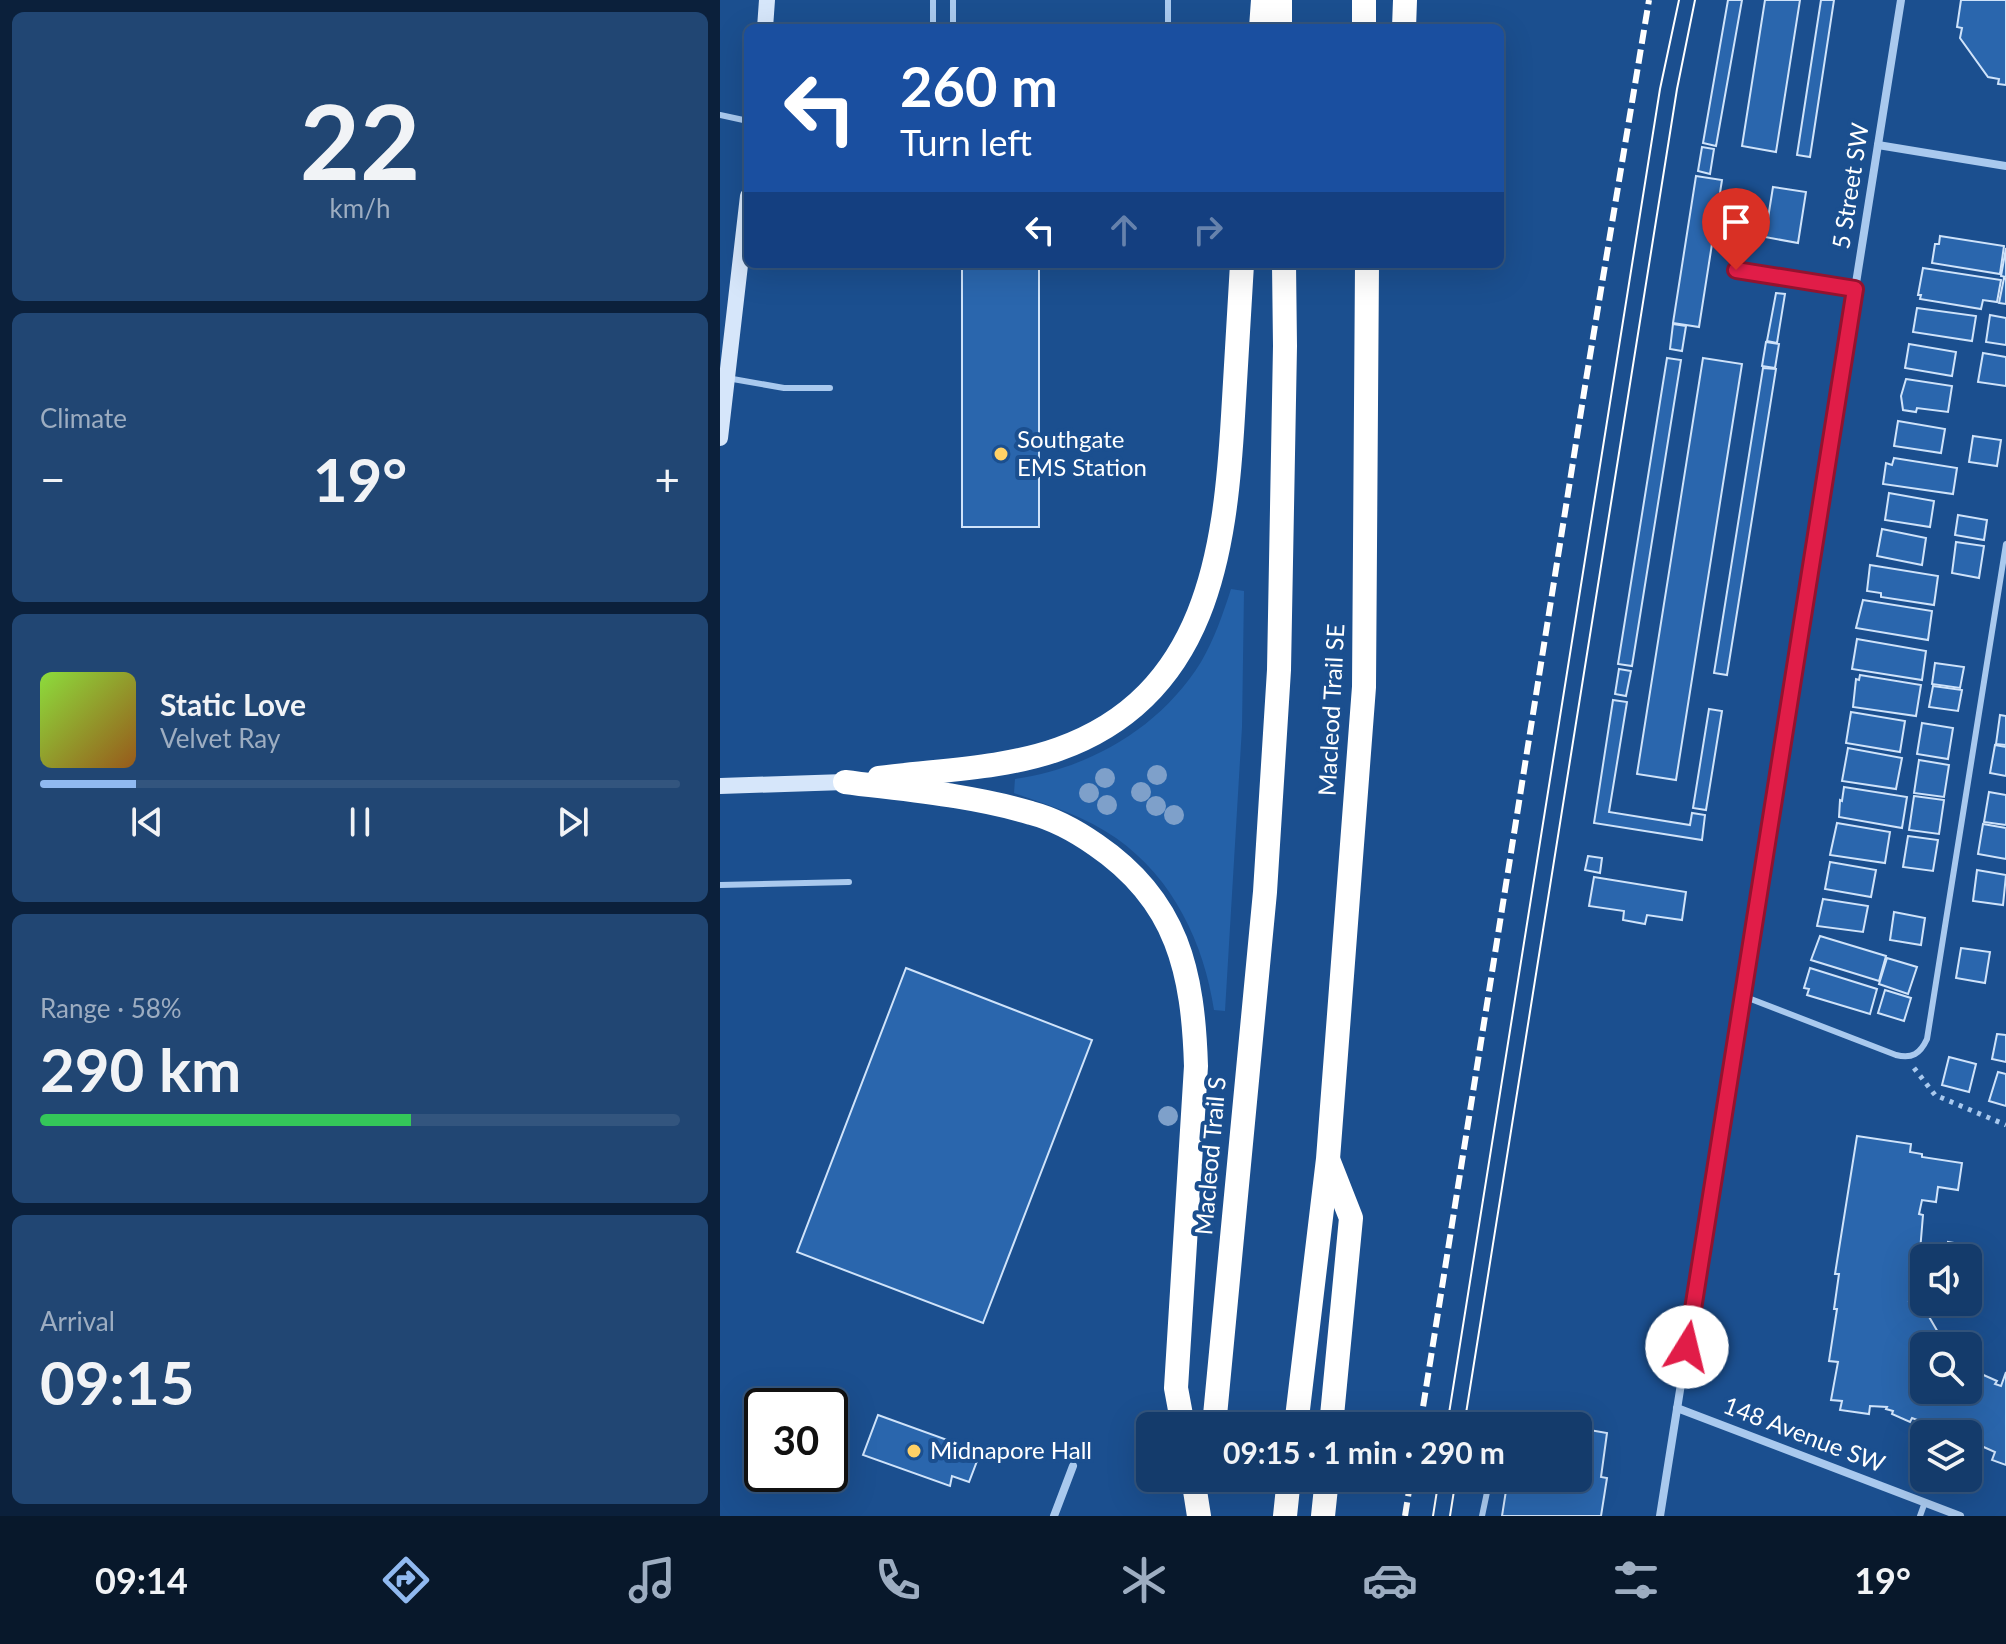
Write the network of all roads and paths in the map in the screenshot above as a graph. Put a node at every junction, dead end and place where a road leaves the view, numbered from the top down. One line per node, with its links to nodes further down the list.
1 (767, 0): 10 (street)
2 (933, 0): 11 (lane)
3 (953, 0): 12 (lane)
4 (1168, 0): 13 (lane)
5 (1263, 0): 14 (highway)
6 (1280, 0): 15 (highway)
7 (1364, 0): 16 (highway)
8 (1405, 0): 17 (highway)
9 (1901, 0): 20 (street, 5 Street SW)
10 (765, 24)
11 (933, 24)
12 (953, 24)
13 (1168, 24)
14 (1261, 24)
15 (1280, 24)
16 (1364, 24)
17 (1404, 24)
18 (720, 115): 19 (lane)
19 (744, 120)
20 (1878, 145): 21 (street); 27 (street, 5 Street SW)
21 (2006, 166)
22 (744, 231): 28 (street)
23 (1242, 268): 33 (highway)
24 (1284, 268): 43 (highway, Macleod Trail S)
25 (1367, 268): 40 (highway, Macleod Trail SE)
26 (1736, 270): 27 (lane)
27 (1855, 289): 37 (street, 5 Street SW)
28 (727, 378): 29 (lane); 30 (street)
29 (830, 388)
30 (722, 410): 31 (street)
31 (720, 438)
32 (2006, 544): 38 (lane)
33 (845, 782): 34 (street); 42 (highway)
34 (720, 786)
35 (849, 882): 36 (lane)
36 (720, 885)
37 (1743, 996): 38 (lane); 41 (street, 5 Street SW)
38 (1907, 1058): 39 (path)
39 (2006, 1125)
40 (1328, 1159): 44 (highway); 45 (highway)
41 (1677, 1408): 52 (street, 148 Avenue SW); 59 (street, 5 Street SW)
42 (1180, 1412)
43 (1215, 1412)
44 (1298, 1412)
45 (1332, 1412)
46 (1073, 1466): 53 (street)
47 (1195, 1492): 54 (highway)
48 (1208, 1492): 55 (highway)
49 (1288, 1492): 56 (highway)
50 (1326, 1492): 57 (highway)
51 (1487, 1492): 58 (lane)
52 (1925, 1502): 60 (lane); 61 (street, 148 Avenue SW)
53 (1054, 1516)
54 (1199, 1516)
55 (1206, 1516)
56 (1285, 1516)
57 (1323, 1516)
58 (1482, 1516)
59 (1660, 1516)
60 (1920, 1516)
61 (1960, 1516)

